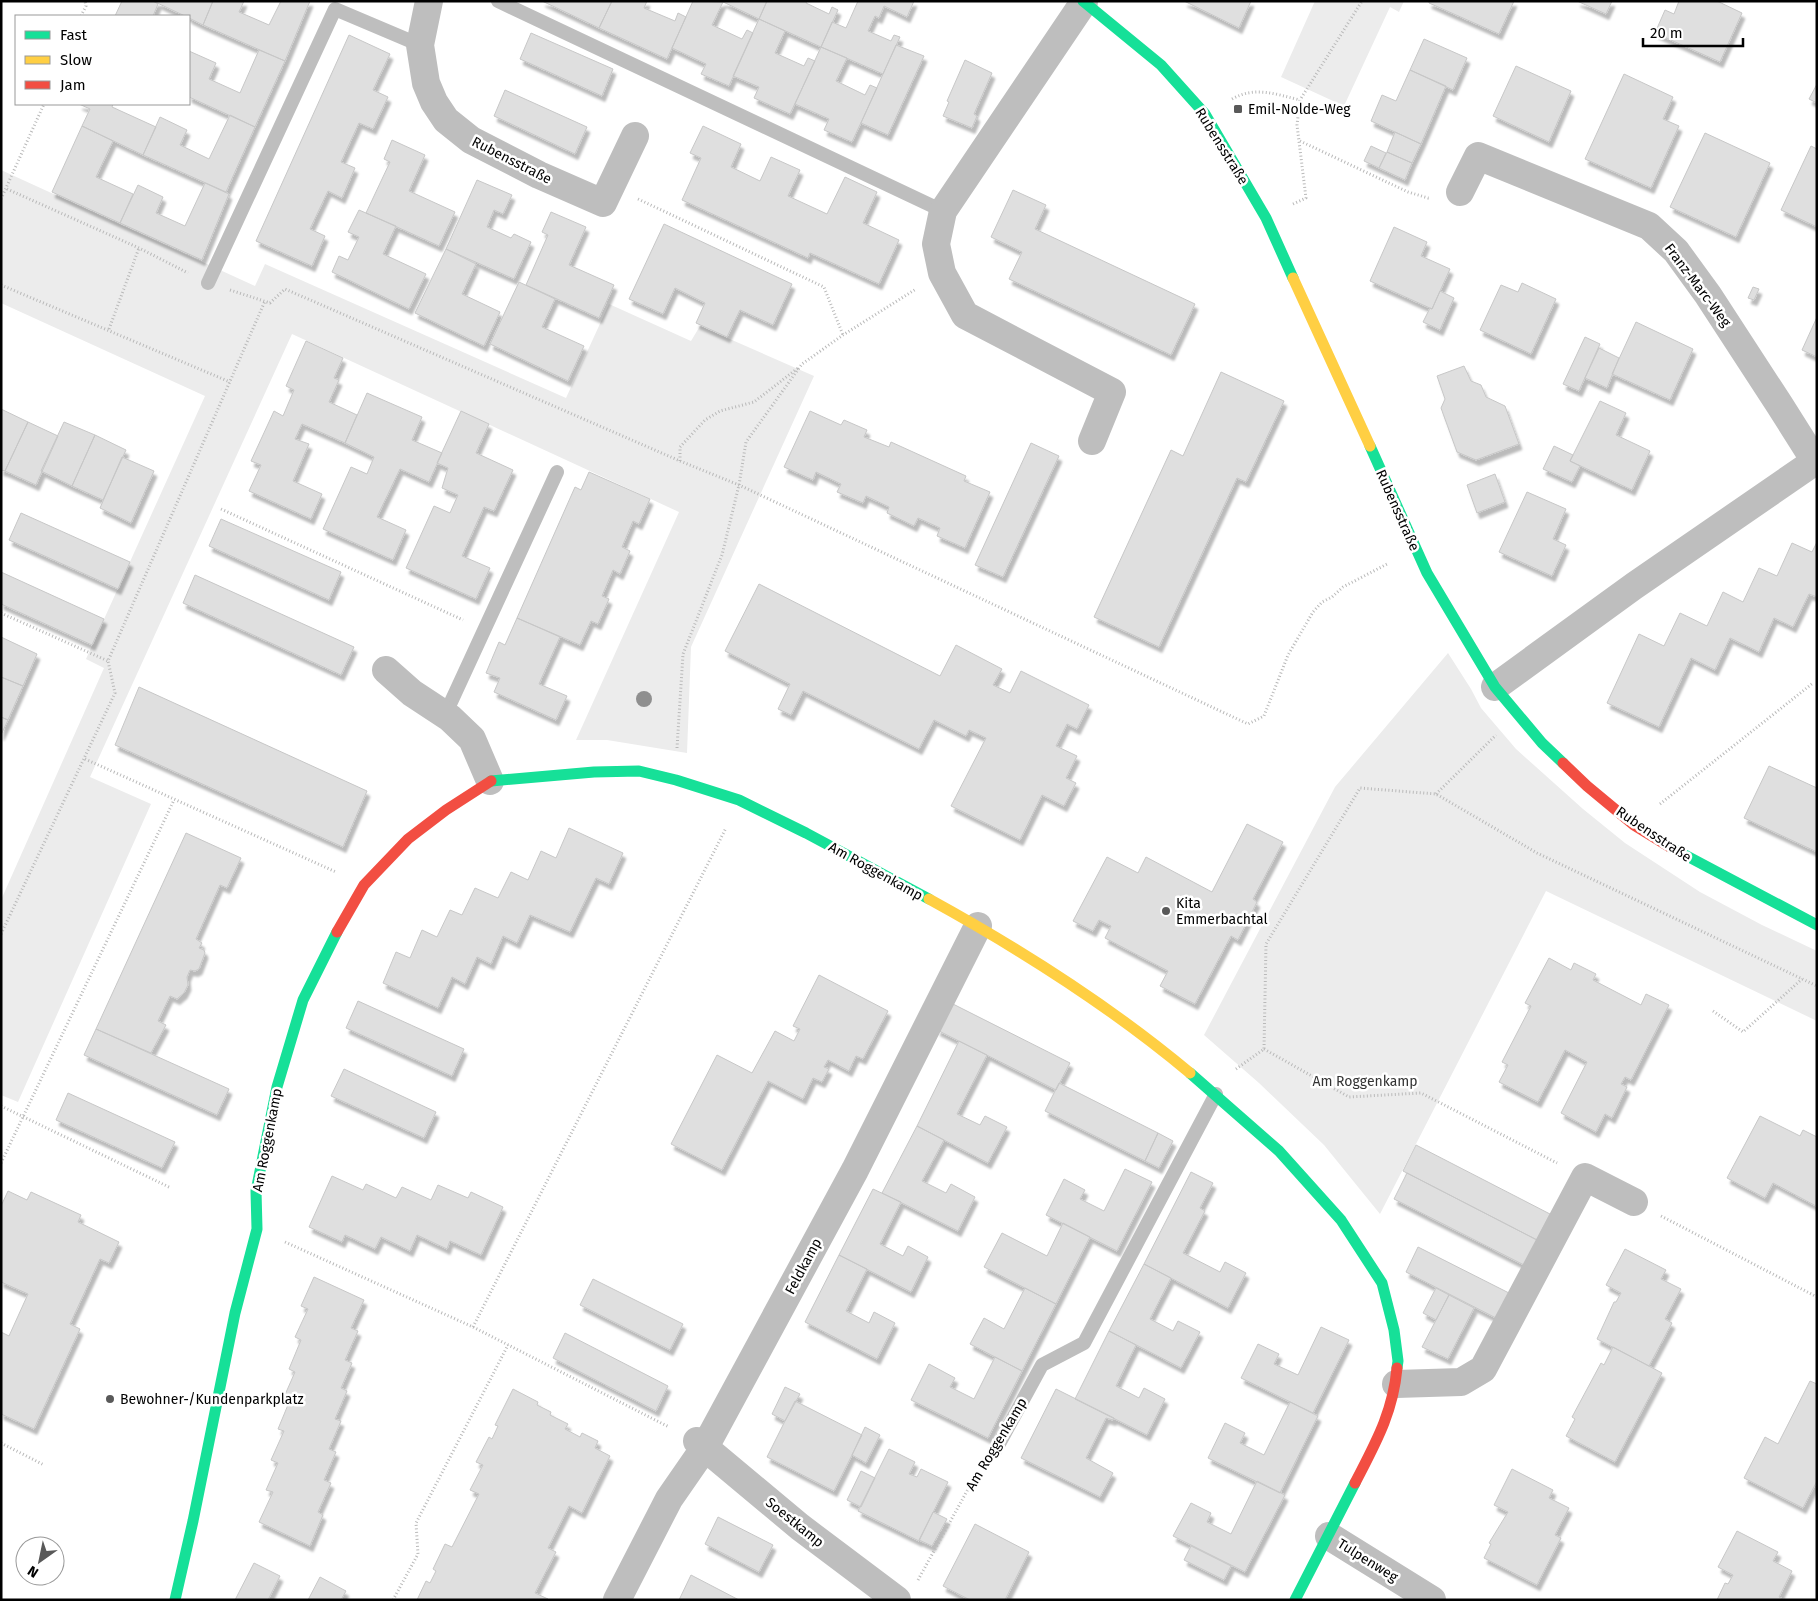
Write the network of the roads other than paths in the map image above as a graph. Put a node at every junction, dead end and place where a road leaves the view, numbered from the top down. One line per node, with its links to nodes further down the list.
1 (429, 1): 5 (street, Rubensstraße)
2 (498, 1): 8 (lane)
3 (1083, 1): 8 (street, Rubensstraße); 14 (street, Rubensstraße)
4 (334, 5): 5 (lane); 9 (lane)
5 (420, 45): 6 (street, Rubensstraße)
6 (635, 136)
7 (1460, 192): 11 (street, Franz-Marc-Weg)
8 (943, 211): 10 (street, Rubensstraße)
9 (208, 283)
10 (1092, 441)
11 (1816, 460): 14 (street, Franz-Marc-Weg)
12 (557, 472): 15 (lane)
13 (386, 670): 15 (street)
14 (1495, 687): 18 (street, Rubensstraße)
15 (445, 715): 16 (street)
16 (490, 781): 17 (street, Am Roggenkamp); 26 (street, Am Roggenkamp)
17 (978, 926): 19 (street, Am Roggenkamp); 22 (street, Feldkamp)
18 (1817, 926)
19 (1212, 1091): 21 (street, Am Roggenkamp); 23 (lane, Am Roggenkamp)
20 (1634, 1202): 21 (street)
21 (1396, 1384): 24 (street, Am Roggenkamp)
22 (701, 1444): 25 (street, Soestkamp); 27 (street, Feldkamp)
23 (994, 1453)
24 (1329, 1536): 28 (street, Am Roggenkamp); 29 (street, Tulpenweg)
25 (907, 1591)
26 (175, 1600)
27 (617, 1600)
28 (1295, 1600)
29 (1432, 1600)

